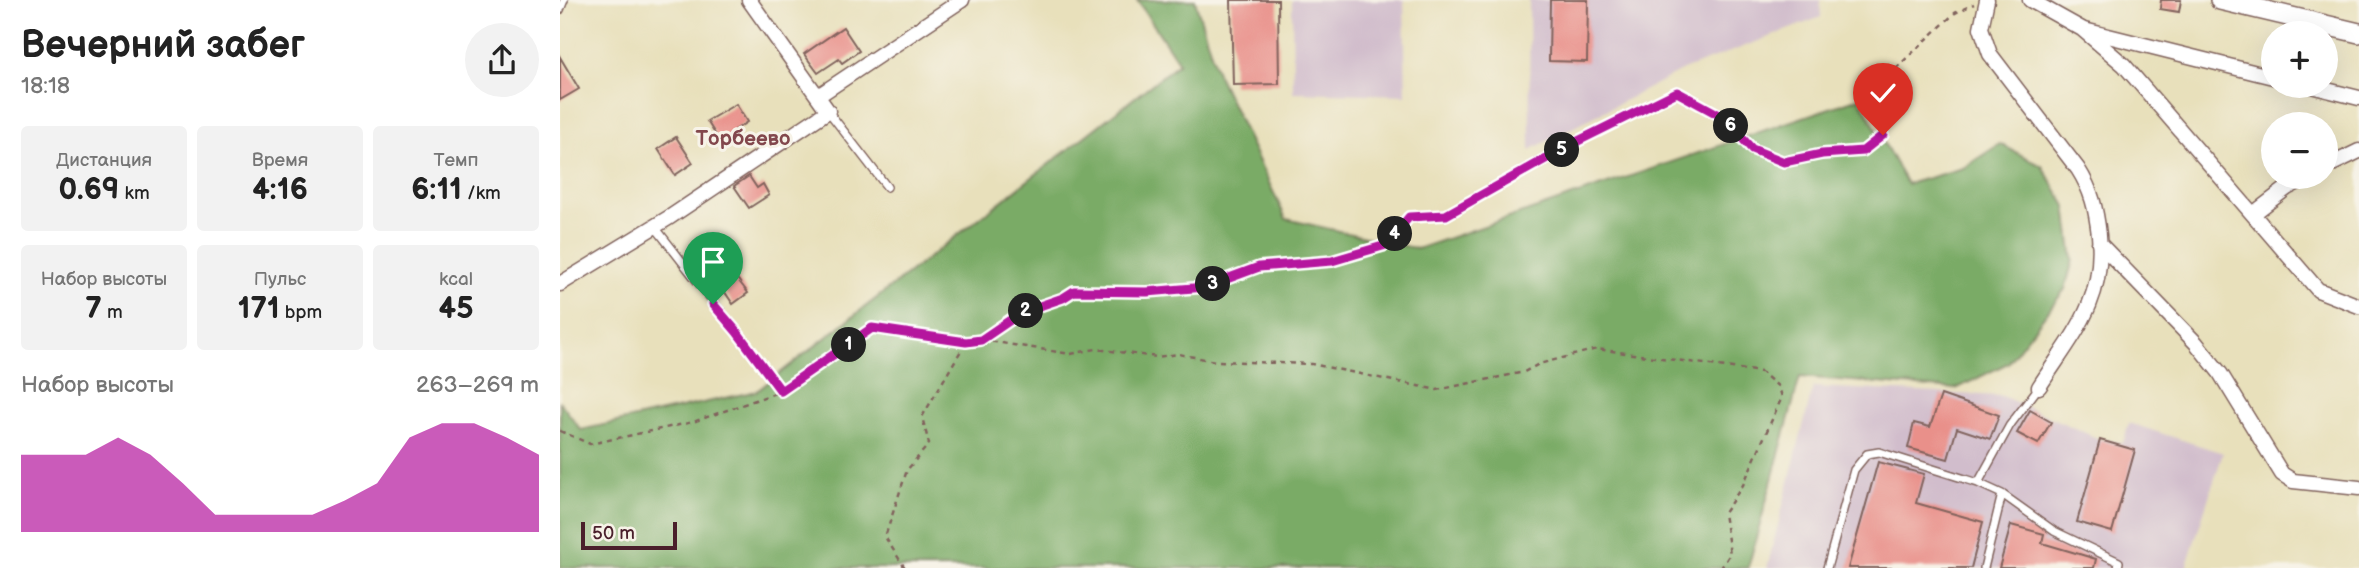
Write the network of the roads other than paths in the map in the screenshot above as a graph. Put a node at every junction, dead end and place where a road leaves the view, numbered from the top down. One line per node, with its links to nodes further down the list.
1 (565, 0): 7 (lane)
2 (749, 0): 12 (street)
3 (962, 0): 12 (street)
4 (1987, 0): 21 (street)
5 (2030, 0): 8 (street)
6 (2220, 0): 9 (main road)
7 (560, 10)
8 (2082, 29): 10 (street); 19 (street)
9 (2359, 33)
10 (2261, 73)
11 (2338, 93): 13 (street)
12 (818, 96): 14 (street)
13 (2359, 98)
14 (828, 111): 17 (lane); 20 (street)
15 (2359, 151): 16 (street)
16 (2338, 161)
17 (887, 187)
18 (2286, 189): 19 (street)
19 (2253, 214): 23 (street)
20 (654, 226): 22 (street); 24 (lane)
21 (2099, 243): 25 (street); 27 (street)
22 (560, 284)
23 (2359, 306)
24 (737, 332)
25 (2039, 387): 26 (lane)
26 (1978, 483): 28 (lane); 29 (lane)
27 (2359, 488)
28 (2001, 494): 30 (lane); 31 (lane)
29 (1828, 568)
30 (1984, 568)
31 (2118, 568)

